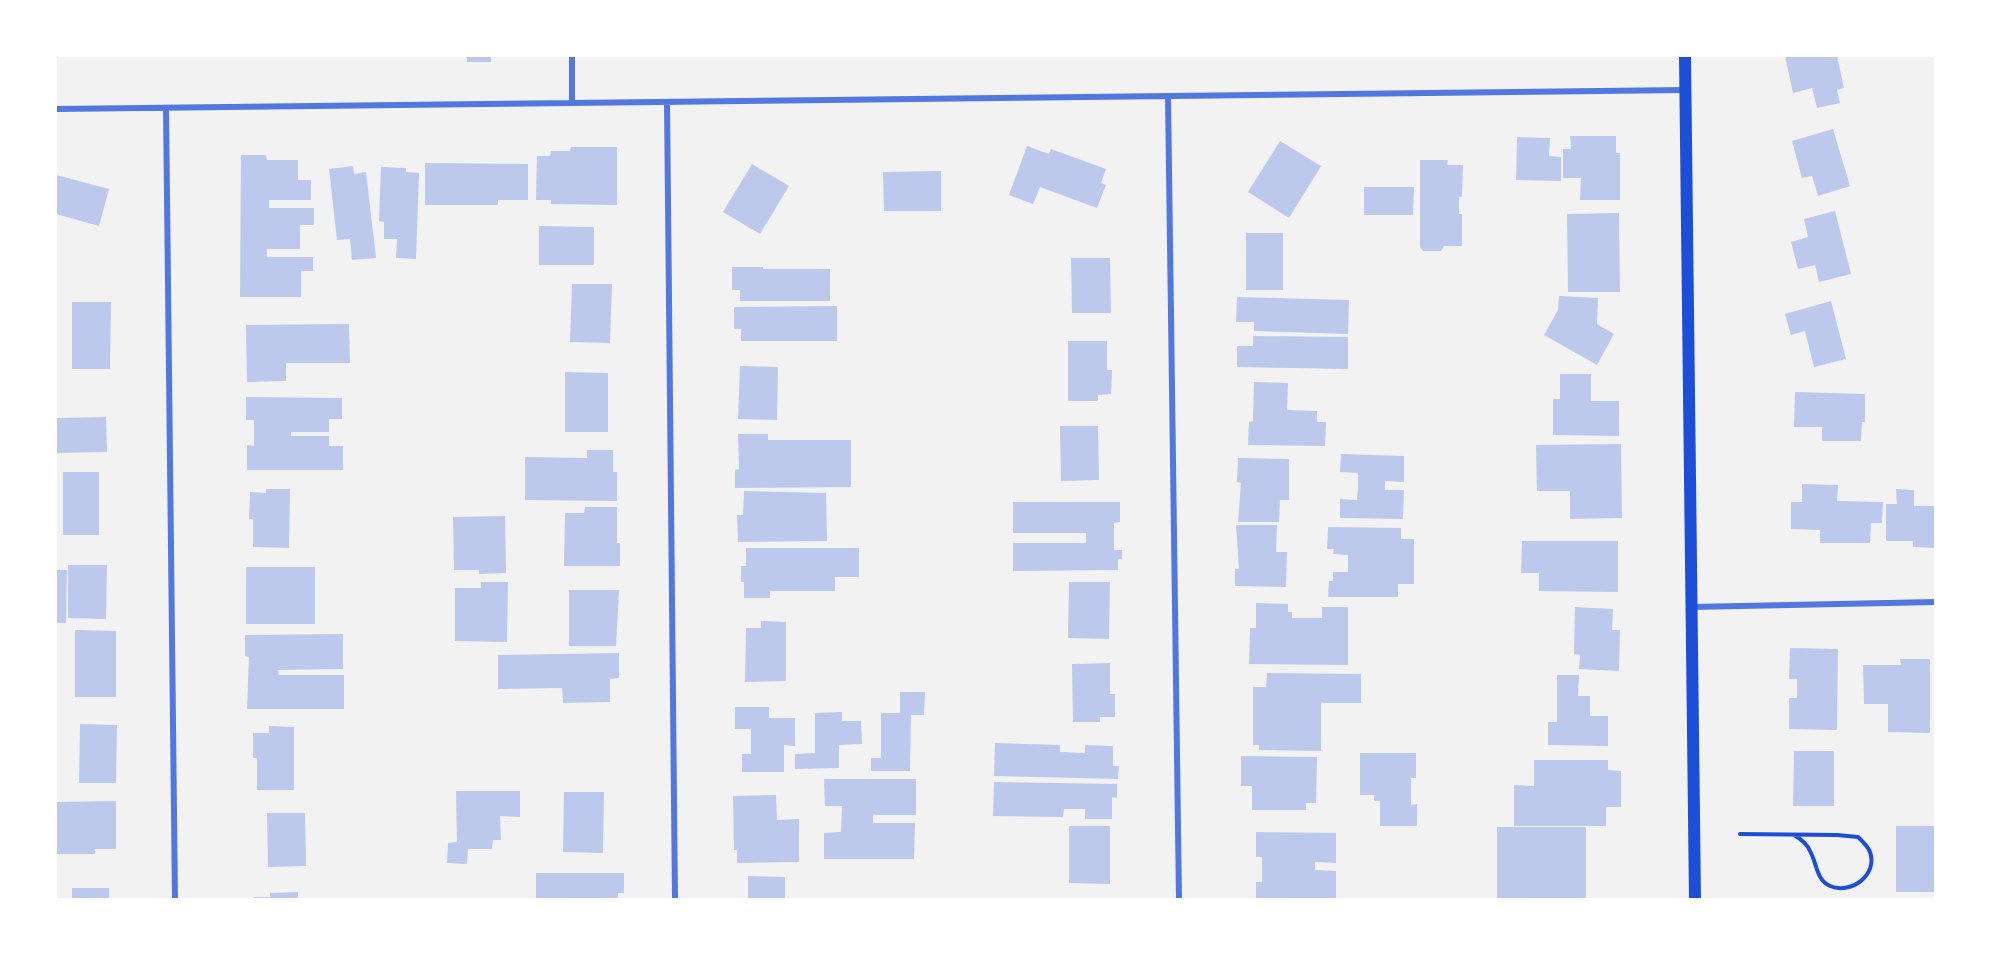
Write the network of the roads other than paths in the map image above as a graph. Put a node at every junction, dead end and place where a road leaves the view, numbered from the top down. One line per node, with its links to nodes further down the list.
1 (572, 56): 6 (street)
2 (1685, 56): 3 (main road)
3 (1685, 90): 4 (street); 10 (main road)
4 (1168, 96): 5 (street); 13 (street)
5 (668, 102): 6 (street); 12 (street)
6 (572, 103): 7 (street)
7 (166, 108): 8 (street); 11 (street)
8 (56, 109)
9 (1935, 602): 10 (street)
10 (1691, 607): 14 (main road)
11 (175, 900)
12 (675, 900)
13 (1179, 900)
14 (1695, 900)

